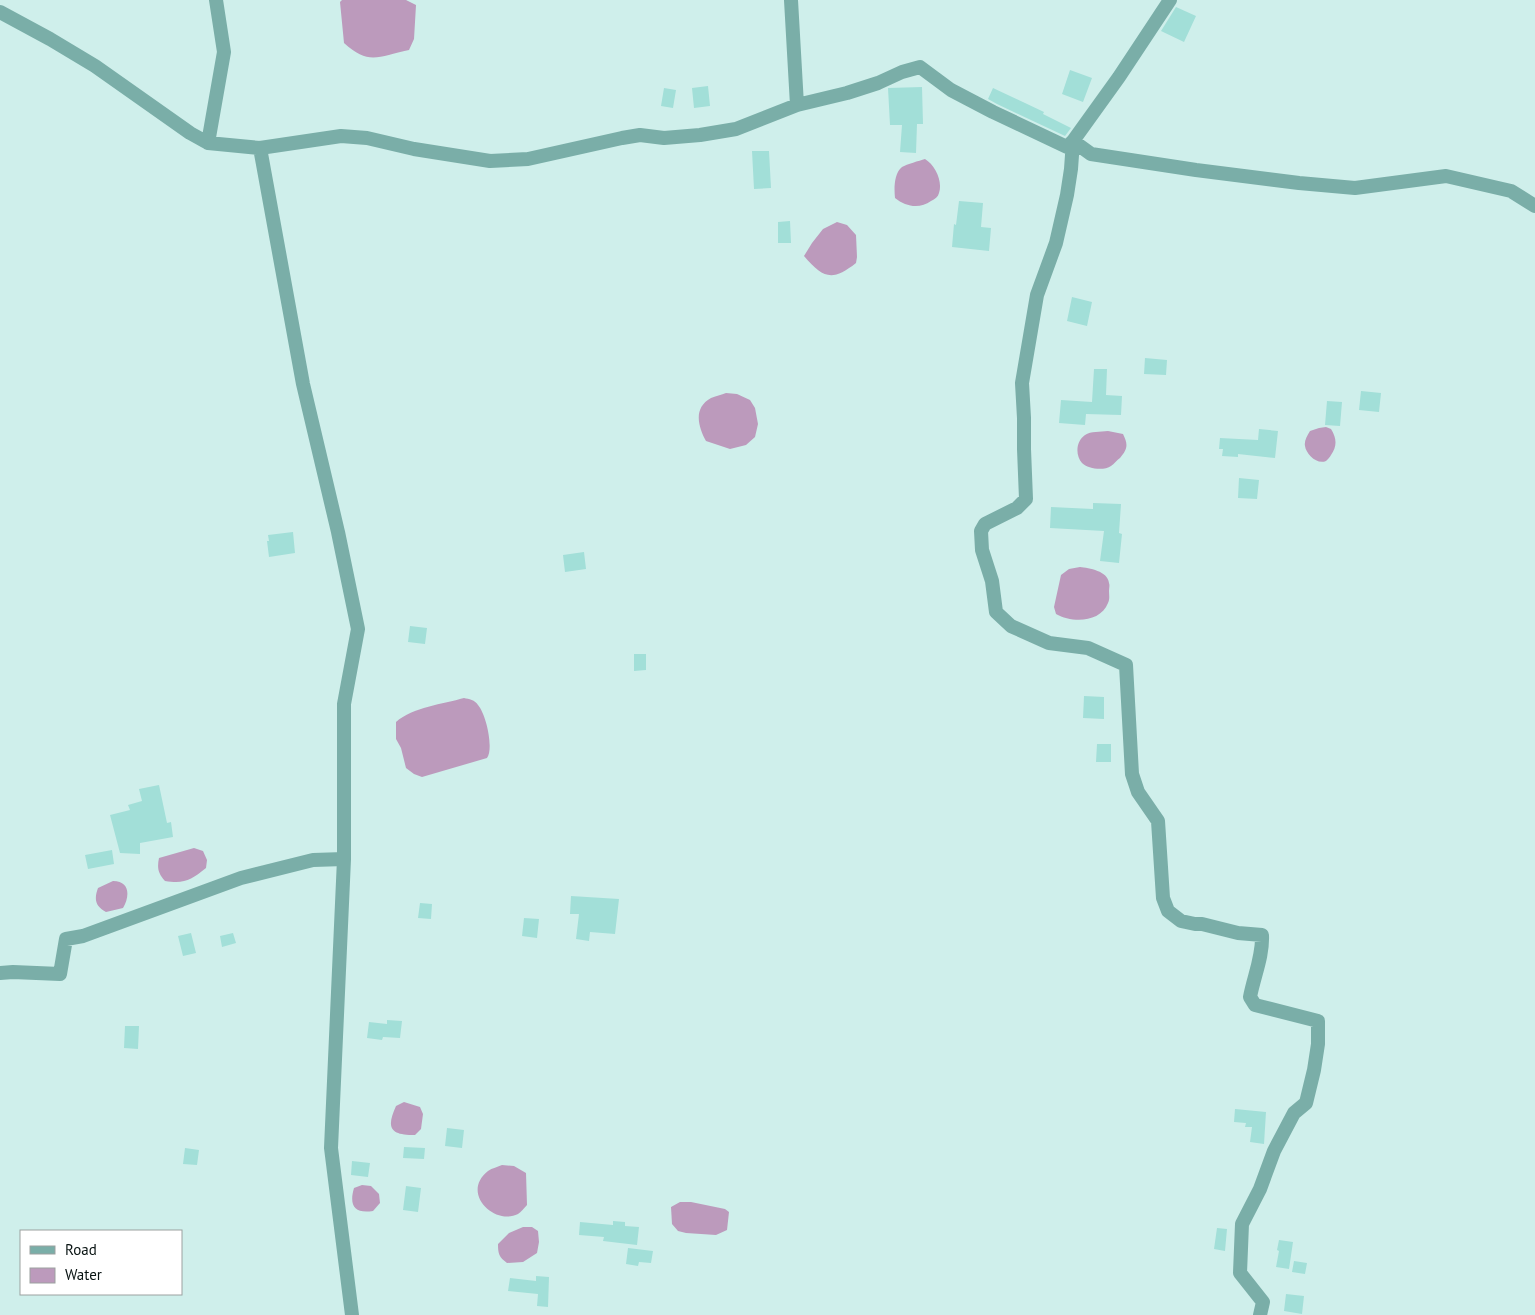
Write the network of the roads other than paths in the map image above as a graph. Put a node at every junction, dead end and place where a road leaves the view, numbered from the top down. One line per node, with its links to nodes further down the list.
1 (216, 0): 7 (street)
2 (791, 0): 5 (street)
3 (1170, 0): 6 (street)
4 (0, 12): 7 (street)
5 (797, 105): 6 (street); 8 (street)
6 (1072, 141): 9 (street); 13 (street)
7 (208, 143): 8 (street)
8 (260, 148): 10 (street)
9 (1535, 206)
10 (344, 858): 11 (street); 12 (street)
11 (0, 973)
12 (352, 1315)
13 (1260, 1315)

